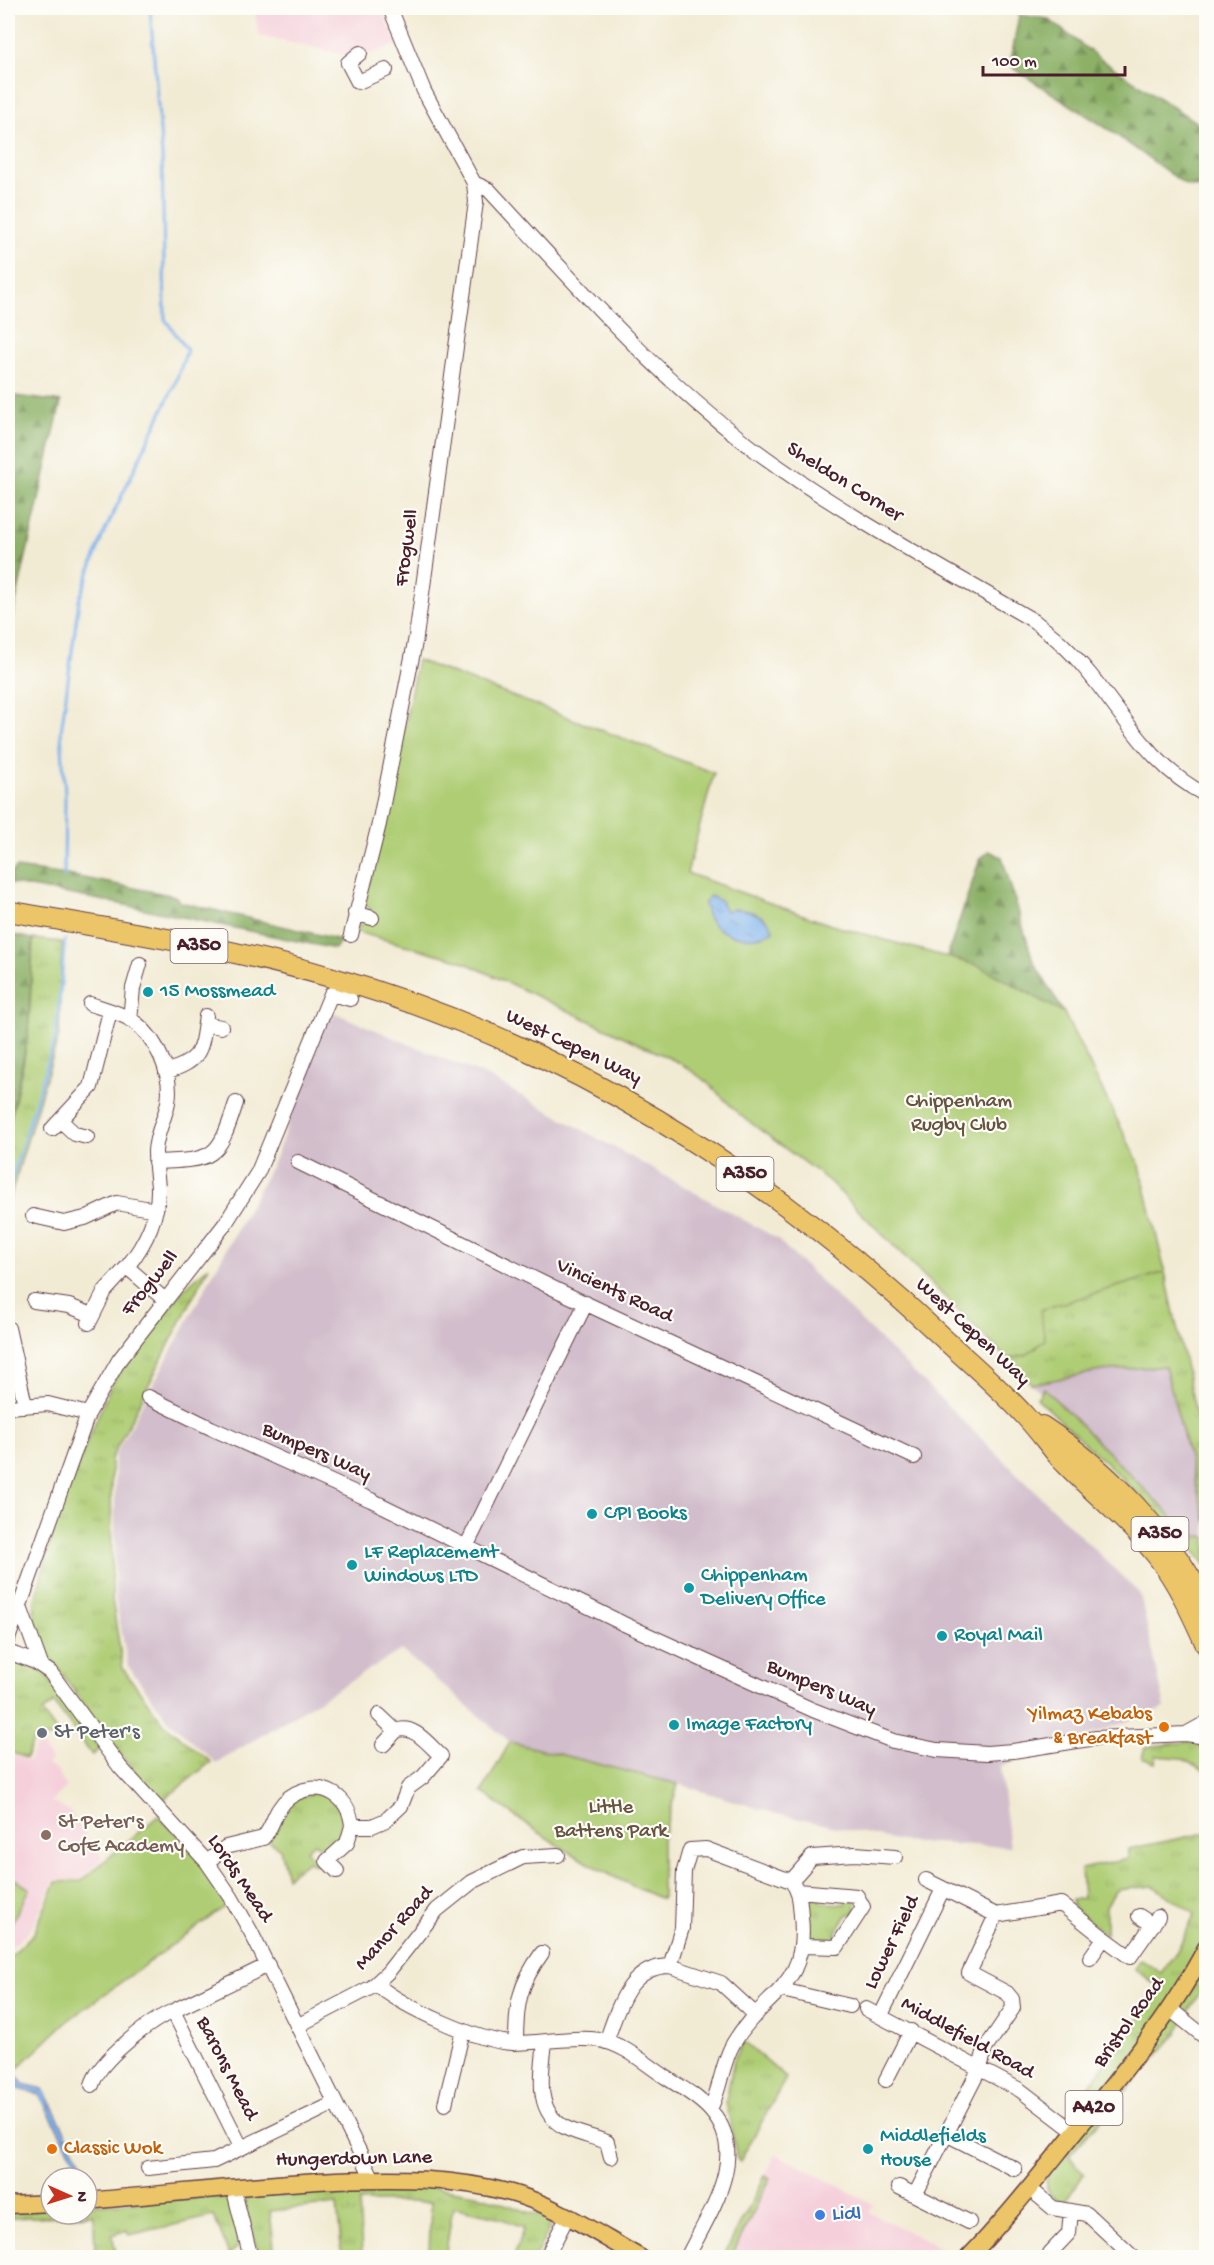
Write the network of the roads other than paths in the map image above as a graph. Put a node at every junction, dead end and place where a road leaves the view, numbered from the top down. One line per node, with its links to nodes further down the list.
1 (390, 8): 4 (street)
2 (360, 53): 3 (street)
3 (386, 70)
4 (474, 183): 5 (street, Sheldon Corner); 7 (street, Frogwell)
5 (1206, 795)
6 (8, 911): 32 (highway, West Cepen Way / A350)
7 (354, 913): 8 (street); 9 (street, Frogwell)
8 (372, 918)
9 (351, 935)
10 (140, 964): 14 (street)
11 (350, 999): 25 (street, Frogwell)
12 (90, 1004): 13 (street)
13 (110, 1011): 14 (street); 18 (street)
14 (130, 1020): 16 (street)
15 (221, 1027): 16 (street)
16 (166, 1072): 19 (street)
17 (218, 1112): 19 (street)
18 (87, 1137)
19 (155, 1162): 21 (street)
20 (298, 1162): 26 (street, Vincients Road)
21 (156, 1210): 22 (street); 23 (street)
22 (42, 1216)
23 (127, 1267): 24 (street); 25 (street)
24 (41, 1298)
25 (165, 1300): 31 (street, Frogwell)
26 (586, 1303): 33 (street, Vincients Road); 34 (street)
27 (8, 1328): 29 (street)
28 (148, 1397): 34 (street, Bumpers Way)
29 (25, 1405): 30 (street); 31 (street)
30 (8, 1407)
31 (88, 1414): 36 (street, Frogwell)
32 (1024, 1415): 35 (highway, West Cepen Way / A350); 38 (highway, West Cepen Way / A350)
33 (914, 1457)
34 (466, 1547): 44 (street, Bumpers Way)
35 (1206, 1605)
36 (20, 1607): 37 (street, Frogwell); 40 (street)
37 (8, 1639)
38 (1206, 1645)
39 (8, 1652): 40 (street, Lords Mead)
40 (41, 1665): 50 (street, Lords Mead)
41 (379, 1715): 43 (street)
42 (1206, 1723): 44 (street, Bumpers Way)
43 (396, 1731): 46 (street); 47 (street)
44 (1186, 1734): 45 (street, Bumpers Way)
45 (1206, 1737)
46 (383, 1745)
47 (352, 1826): 50 (street); 51 (street)
48 (558, 1856): 64 (street, Manor Road)
49 (894, 1857): 53 (street)
50 (207, 1862): 62 (street, Lords Mead)
51 (337, 1871)
52 (926, 1880): 54 (street)
53 (795, 1886): 58 (street); 58 (street); 63 (street)
54 (943, 1889): 55 (street); 71 (street, Lower Field)
55 (996, 1915): 57 (street); 79 (street)
56 (1139, 1916): 57 (street)
57 (1104, 1938): 61 (street)
58 (803, 1946): 65 (street)
59 (1206, 1948): 68 (main road, Bristol Road / A420)
60 (542, 1953): 78 (street)
61 (1090, 1958)
62 (268, 1965): 69 (street, Barons Mead); 72 (street, Lords Mead)
63 (670, 1966): 70 (street); 77 (street)
64 (376, 1984): 72 (street, Manor Road); 73 (street)
65 (782, 1990): 66 (street); 70 (street)
66 (849, 2006)
67 (866, 2009): 71 (street, Middlefield Road)
68 (1170, 2009): 75 (street); 85 (main road, Bristol Road / A420)
69 (173, 2011): 81 (street, Barons Mead); 87 (street, Barons Mead)
70 (756, 2015): 84 (street)
71 (881, 2015): 74 (street, Middlefield Road)
72 (297, 2026): 82 (street, Lords Mead)
73 (463, 2030): 78 (street); 83 (street)
74 (911, 2031): 79 (street, Middlefield Road); 80 (street)
75 (1205, 2035)
76 (545, 2042): 77 (street); 78 (street); 88 (street)
77 (606, 2042): 84 (street)
78 (516, 2043)
79 (980, 2068): 85 (street, Middlefield Road); 86 (street)
80 (886, 2080)
81 (93, 2085)
82 (335, 2103): 87 (street, Barons Mead); 91 (street, Lords Mead)
83 (445, 2104)
84 (710, 2109): 106 (street)
85 (1075, 2132): 94 (main road, Bristol Road / A420)
86 (946, 2134): 90 (street); 95 (street)
87 (241, 2147): 89 (street, Barons Mead)
88 (611, 2157)
89 (148, 2168)
90 (1015, 2169)
91 (373, 2179): 92 (main road, Hungerdown Lane); 100 (main road, Hungerdown Lane)
92 (233, 2187): 96 (main road, Hungerdown Lane); 103 (street)
93 (899, 2187): 95 (street)
94 (1029, 2188): 99 (street); 107 (main road, Bristol Road / A420)
95 (915, 2195): 101 (street)
96 (99, 2200)
97 (39, 2204): 98 (main road)
98 (8, 2205)
99 (1071, 2211): 102 (street); 108 (street)
100 (567, 2217): 104 (street); 105 (main road, Hungerdown Lane)
101 (969, 2222)
102 (1050, 2253)
103 (250, 2257)
104 (546, 2258)
105 (641, 2258)
106 (687, 2258)
107 (968, 2258)
108 (1134, 2258)

